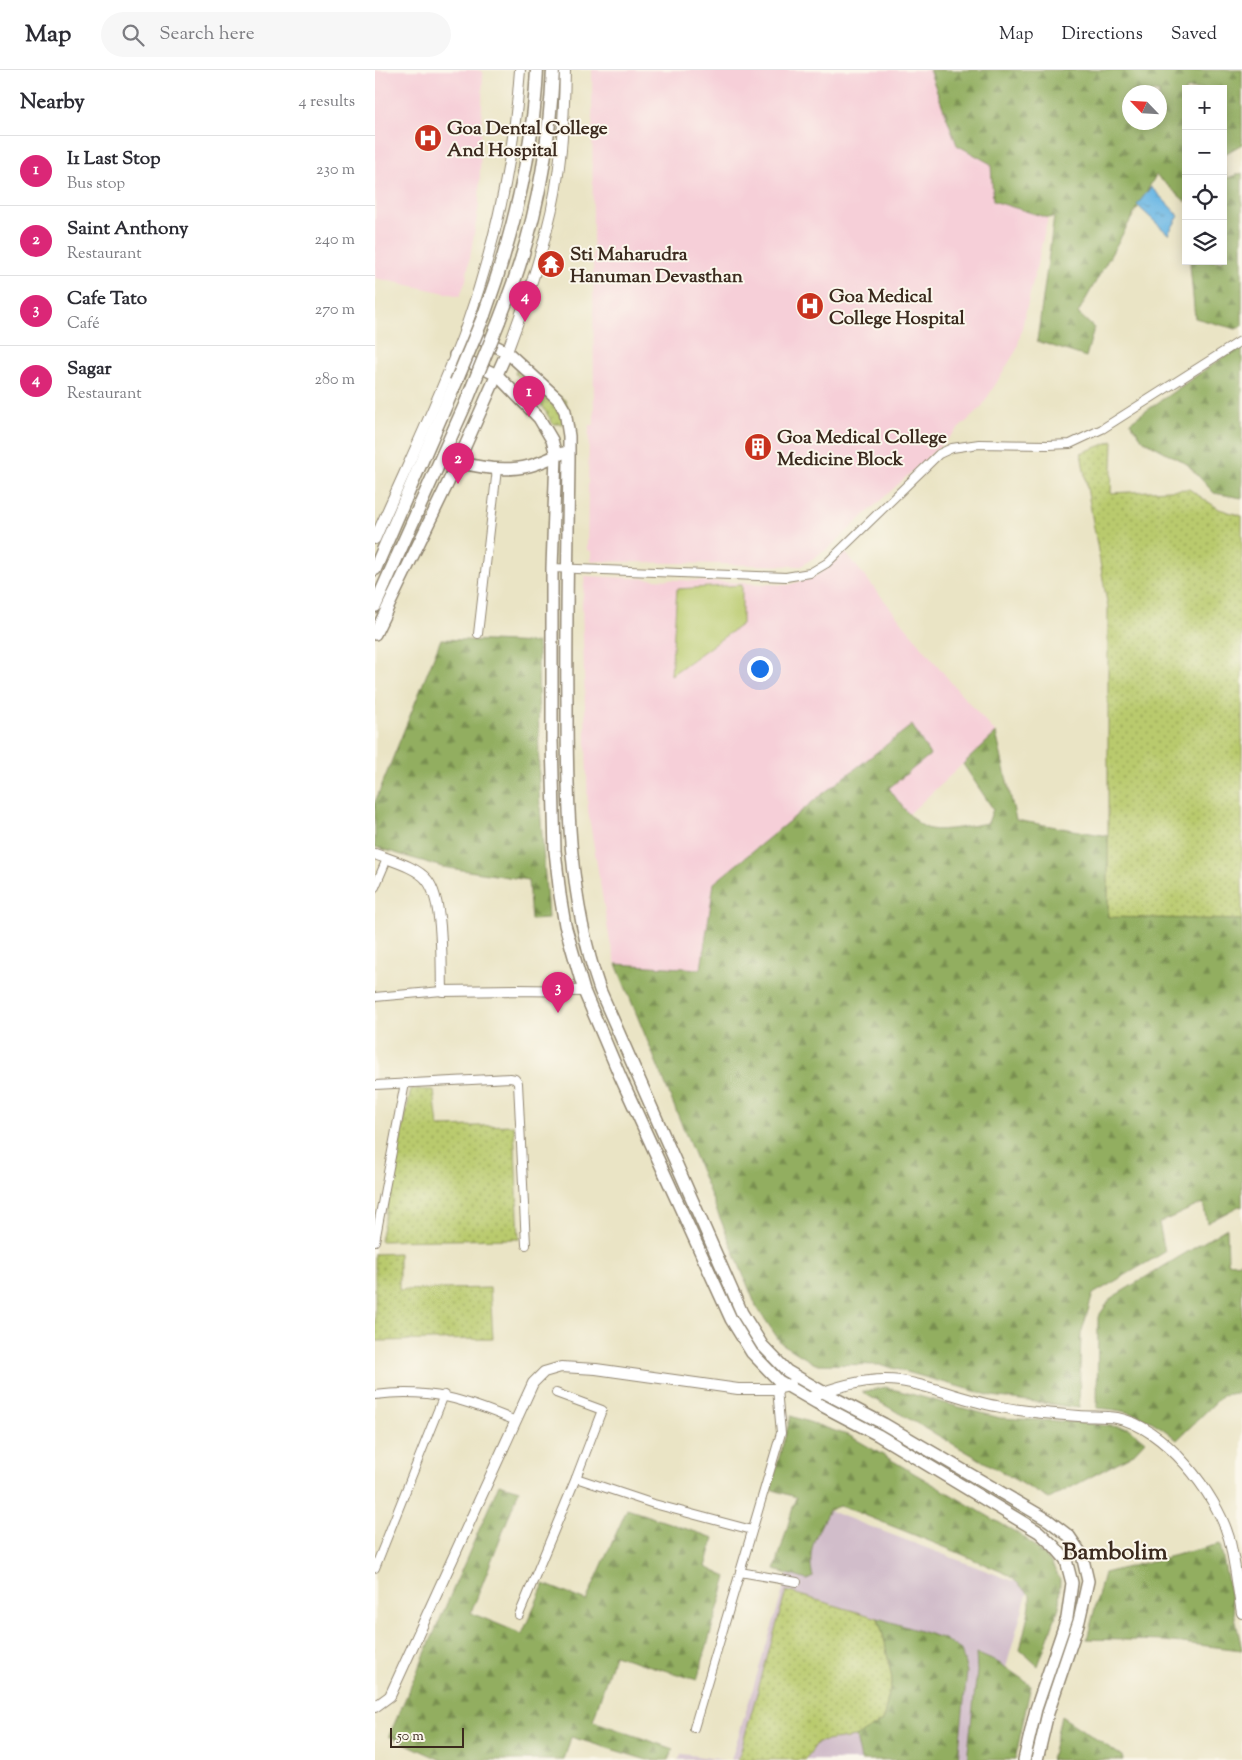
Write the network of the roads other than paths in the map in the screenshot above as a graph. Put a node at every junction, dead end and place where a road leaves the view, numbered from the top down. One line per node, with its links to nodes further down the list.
1 (520, 70): 5 (street)
2 (537, 70): 16 (highway, bridge)
3 (553, 70): 18 (highway, bridge)
4 (565, 70): 7 (street)
5 (465, 331): 7 (main road); 8 (street)
6 (1242, 340): 17 (street)
7 (507, 352): 9 (main road); 10 (main road)
8 (455, 355): 9 (main road); 14 (street)
9 (497, 375): 11 (main road); 12 (main road)
10 (569, 450): 11 (main road); 17 (main road)
11 (556, 456): 13 (main road); 15 (main road)
12 (458, 462): 13 (main road); 19 (main road)
13 (497, 469): 20 (street)
14 (375, 540)
15 (552, 568): 17 (street); 25 (main road)
16 (375, 569)
17 (567, 569): 31 (main road)
18 (375, 606)
19 (375, 634)
20 (478, 634)
21 (375, 854): 22 (street)
22 (387, 859): 23 (street); 24 (street)
23 (375, 887)
24 (442, 991): 25 (street); 26 (street)
25 (584, 991): 32 (main road)
26 (375, 997)
27 (405, 1083): 28 (street); 29 (street); 30 (street)
28 (375, 1085)
29 (375, 1241)
30 (527, 1245)
31 (798, 1377): 32 (street); 34 (main road)
32 (789, 1386): 33 (street); 38 (main road)
33 (777, 1389): 39 (street); 41 (street)
34 (823, 1392): 38 (street); 45 (street); 50 (main road)
35 (556, 1393): 40 (street)
36 (375, 1395): 37 (street)
37 (444, 1395): 39 (street); 42 (street)
38 (808, 1398): 49 (main road)
39 (516, 1421): 47 (street)
40 (576, 1478): 41 (street); 46 (street)
41 (752, 1530): 43 (street)
42 (375, 1568)
43 (740, 1572): 44 (street); 48 (street)
44 (797, 1582)
45 (1242, 1613)
46 (519, 1615)
47 (375, 1707)
48 (694, 1728)
49 (1024, 1760)
50 (1037, 1760)

